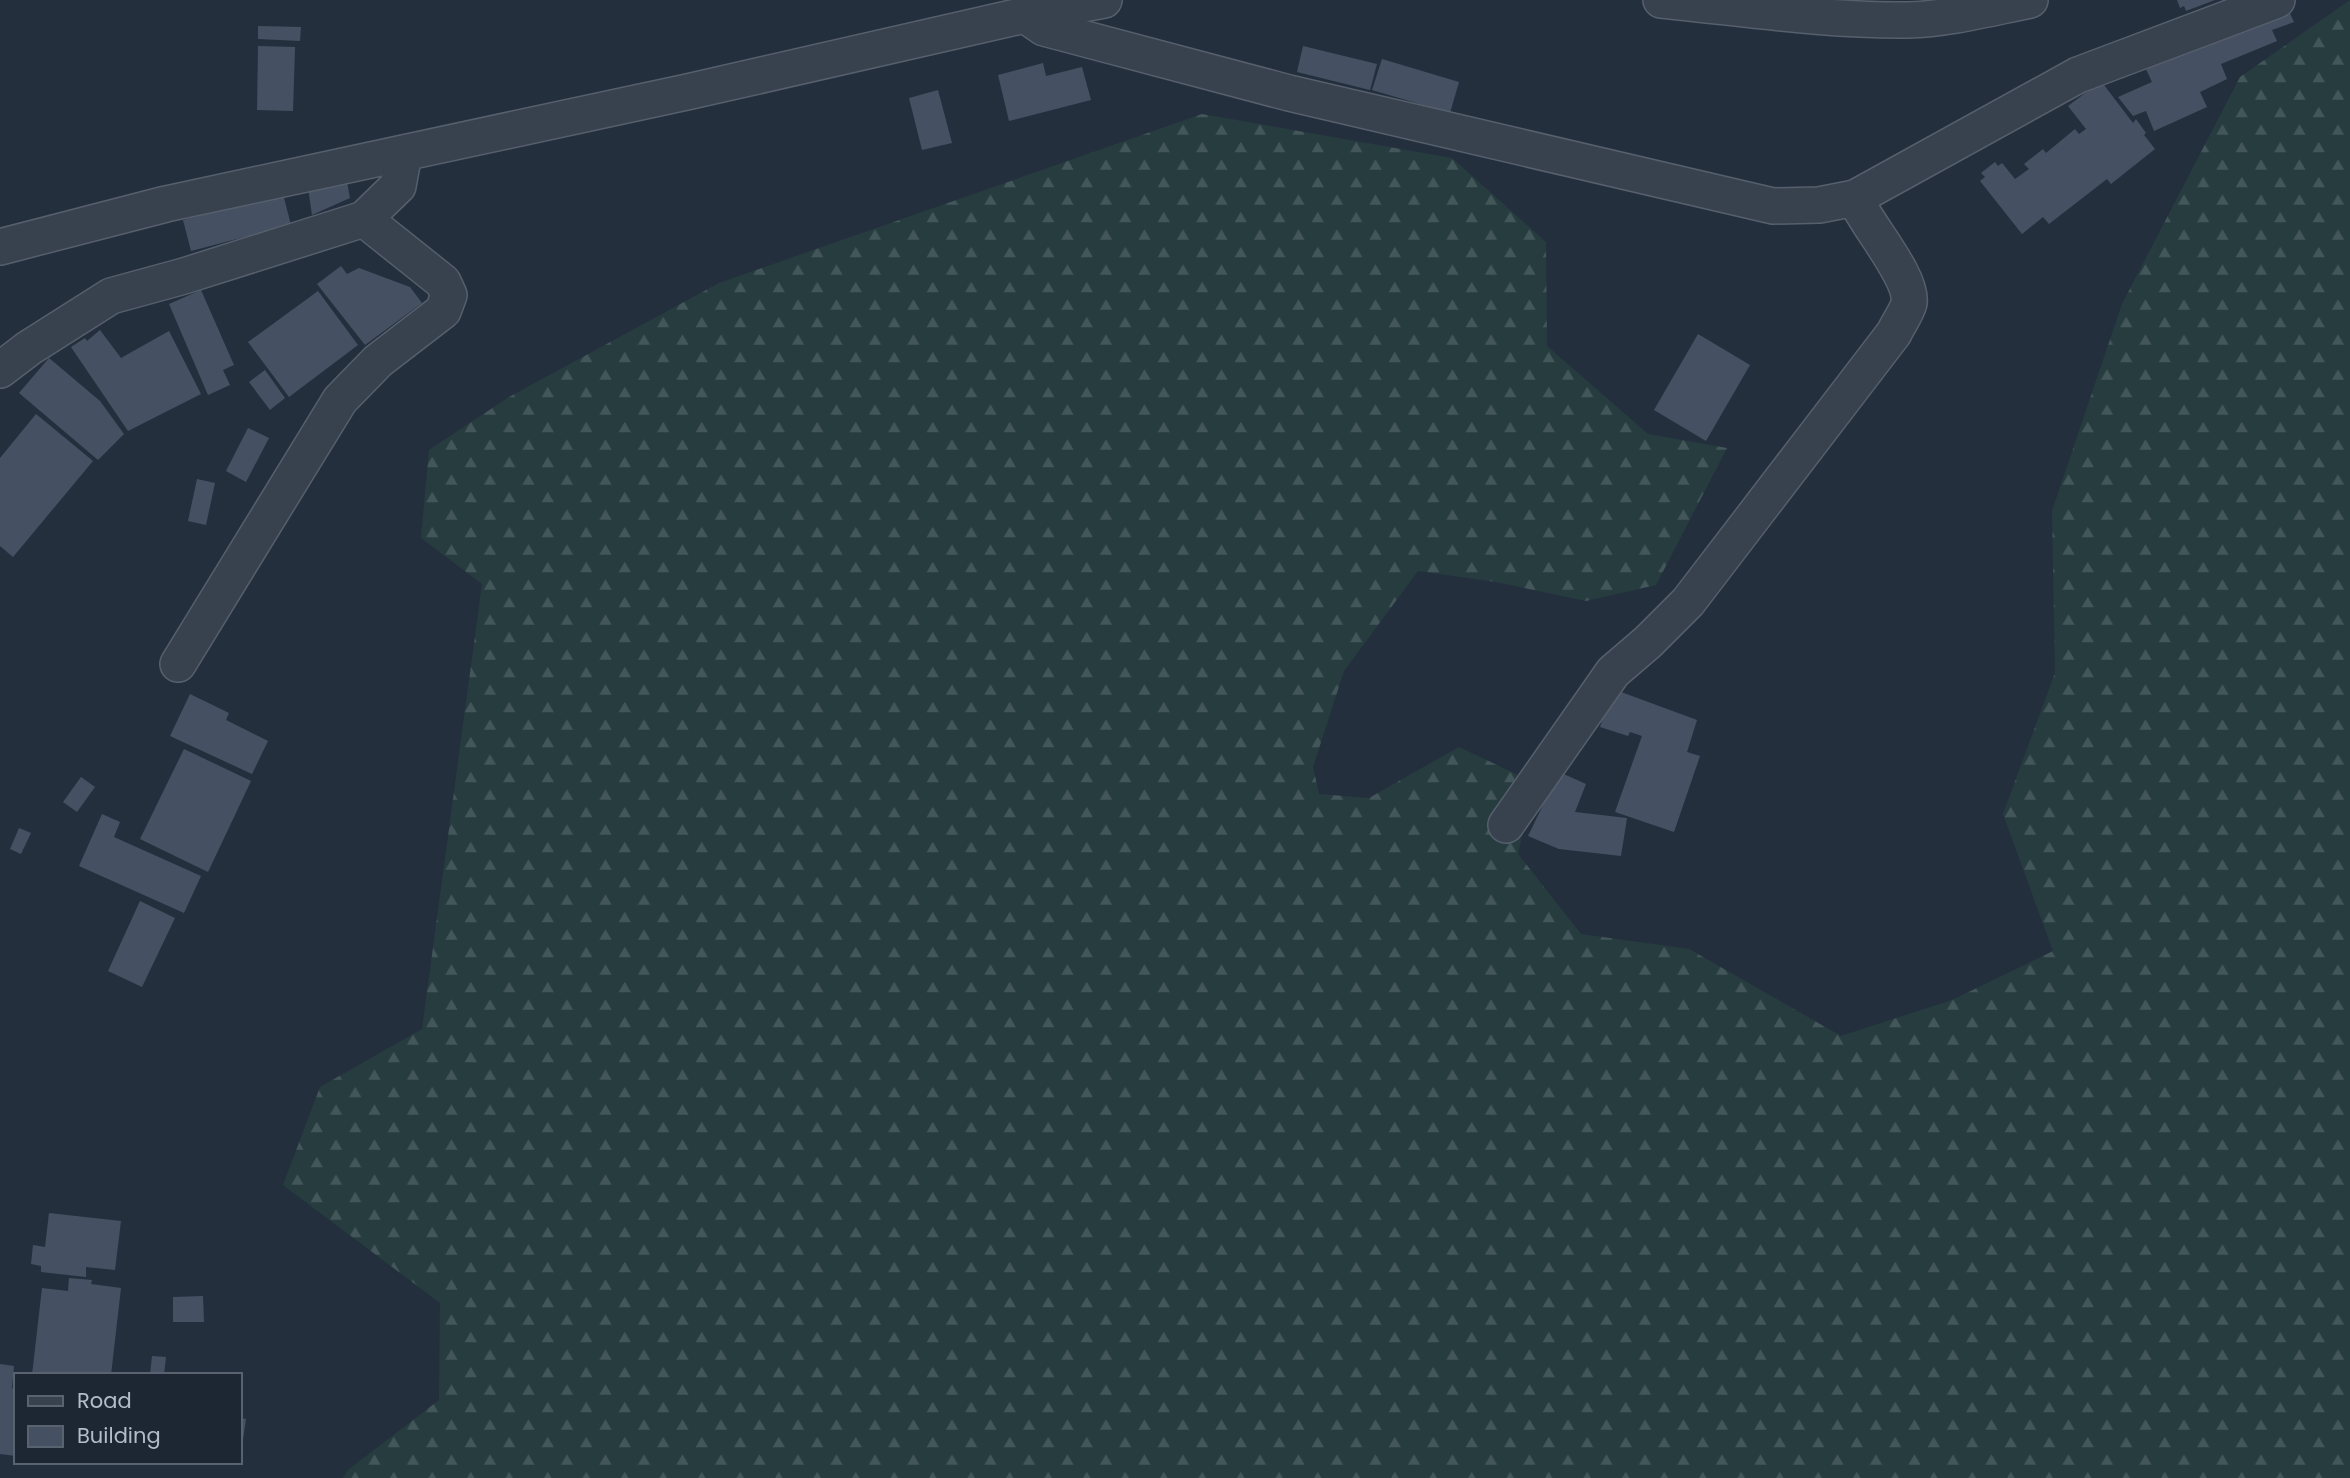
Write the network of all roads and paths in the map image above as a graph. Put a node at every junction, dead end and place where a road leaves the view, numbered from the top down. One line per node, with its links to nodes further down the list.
1 (1104, 0): 5 (street)
2 (1661, 0): 3 (street)
3 (2030, 0)
4 (2277, 0): 7 (street)
5 (1025, 15): 6 (street); 7 (street)
6 (404, 153): 8 (street); 9 (street)
7 (1855, 198): 12 (street)
8 (364, 219): 10 (street); 11 (street)
9 (0, 247)
10 (0, 370)
11 (178, 664)
12 (1506, 825)

